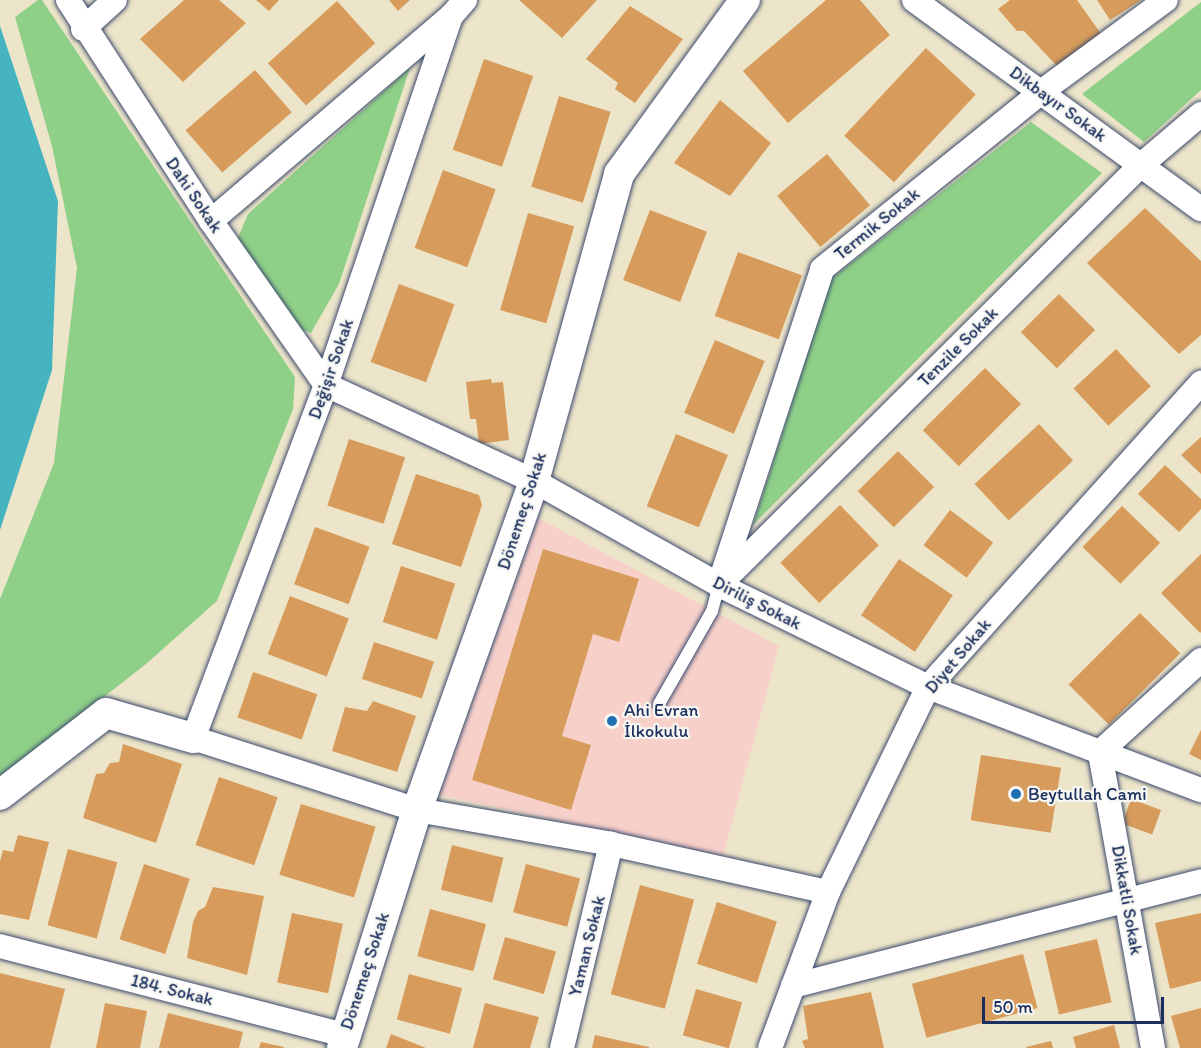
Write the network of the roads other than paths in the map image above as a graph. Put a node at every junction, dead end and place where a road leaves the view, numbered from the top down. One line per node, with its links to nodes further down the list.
1 (68, 0): 7 (street, Dahi Sokak)
2 (114, 0): 7 (street)
3 (745, 0): 15 (street, Dönemeç Sokak)
4 (914, 0): 8 (street, Dikbayır Sokak)
5 (1166, 0): 8 (street, Termik Sokak)
6 (458, 8): 12 (street); 14 (street, Değişir Sokak)
7 (83, 29): 12 (street, Dahi Sokak)
8 (1041, 92): 10 (street, Dikbayır Sokak); 16 (street, Termik Sokak)
9 (1201, 114): 10 (street, Tenzile Sokak)
10 (1142, 165): 11 (street, Dikbayır Sokak); 16 (street, Tenzile Sokak)
11 (1201, 209)
12 (211, 221): 14 (street, Dahi Sokak)
13 (1201, 383): 18 (street, Diyet Sokak)
14 (326, 385): 15 (street, Diriliş Sokak); 20 (street, Değişir Sokak)
15 (534, 481): 16 (street, Diriliş Sokak); 24 (street, Dönemeç Sokak)
16 (719, 585): 18 (street, Diriliş Sokak); 19 (lane)
17 (1201, 660): 21 (street)
18 (928, 687): 21 (street, Diriliş Sokak); 27 (street, Diyet Sokak)
19 (659, 704)
20 (193, 738): 23 (street); 24 (street)
21 (1100, 752): 22 (street, Diriliş Sokak); 28 (street, Dikkatli Sokak)
22 (1201, 790)
23 (0, 795)
24 (417, 810): 25 (street); 31 (street, Dönemeç Sokak)
25 (611, 844): 27 (street); 32 (street, Yaman Sokak)
26 (1201, 881): 28 (street)
27 (828, 892): 30 (street, Diyet Sokak)
28 (1127, 900): 30 (street); 34 (street, Dikkatli Sokak)
29 (0, 946): 31 (street, 184. Sokak)
30 (794, 986): 33 (street, Diyet Sokak)
31 (344, 1041)
32 (562, 1048)
33 (770, 1048)
34 (1153, 1048)

